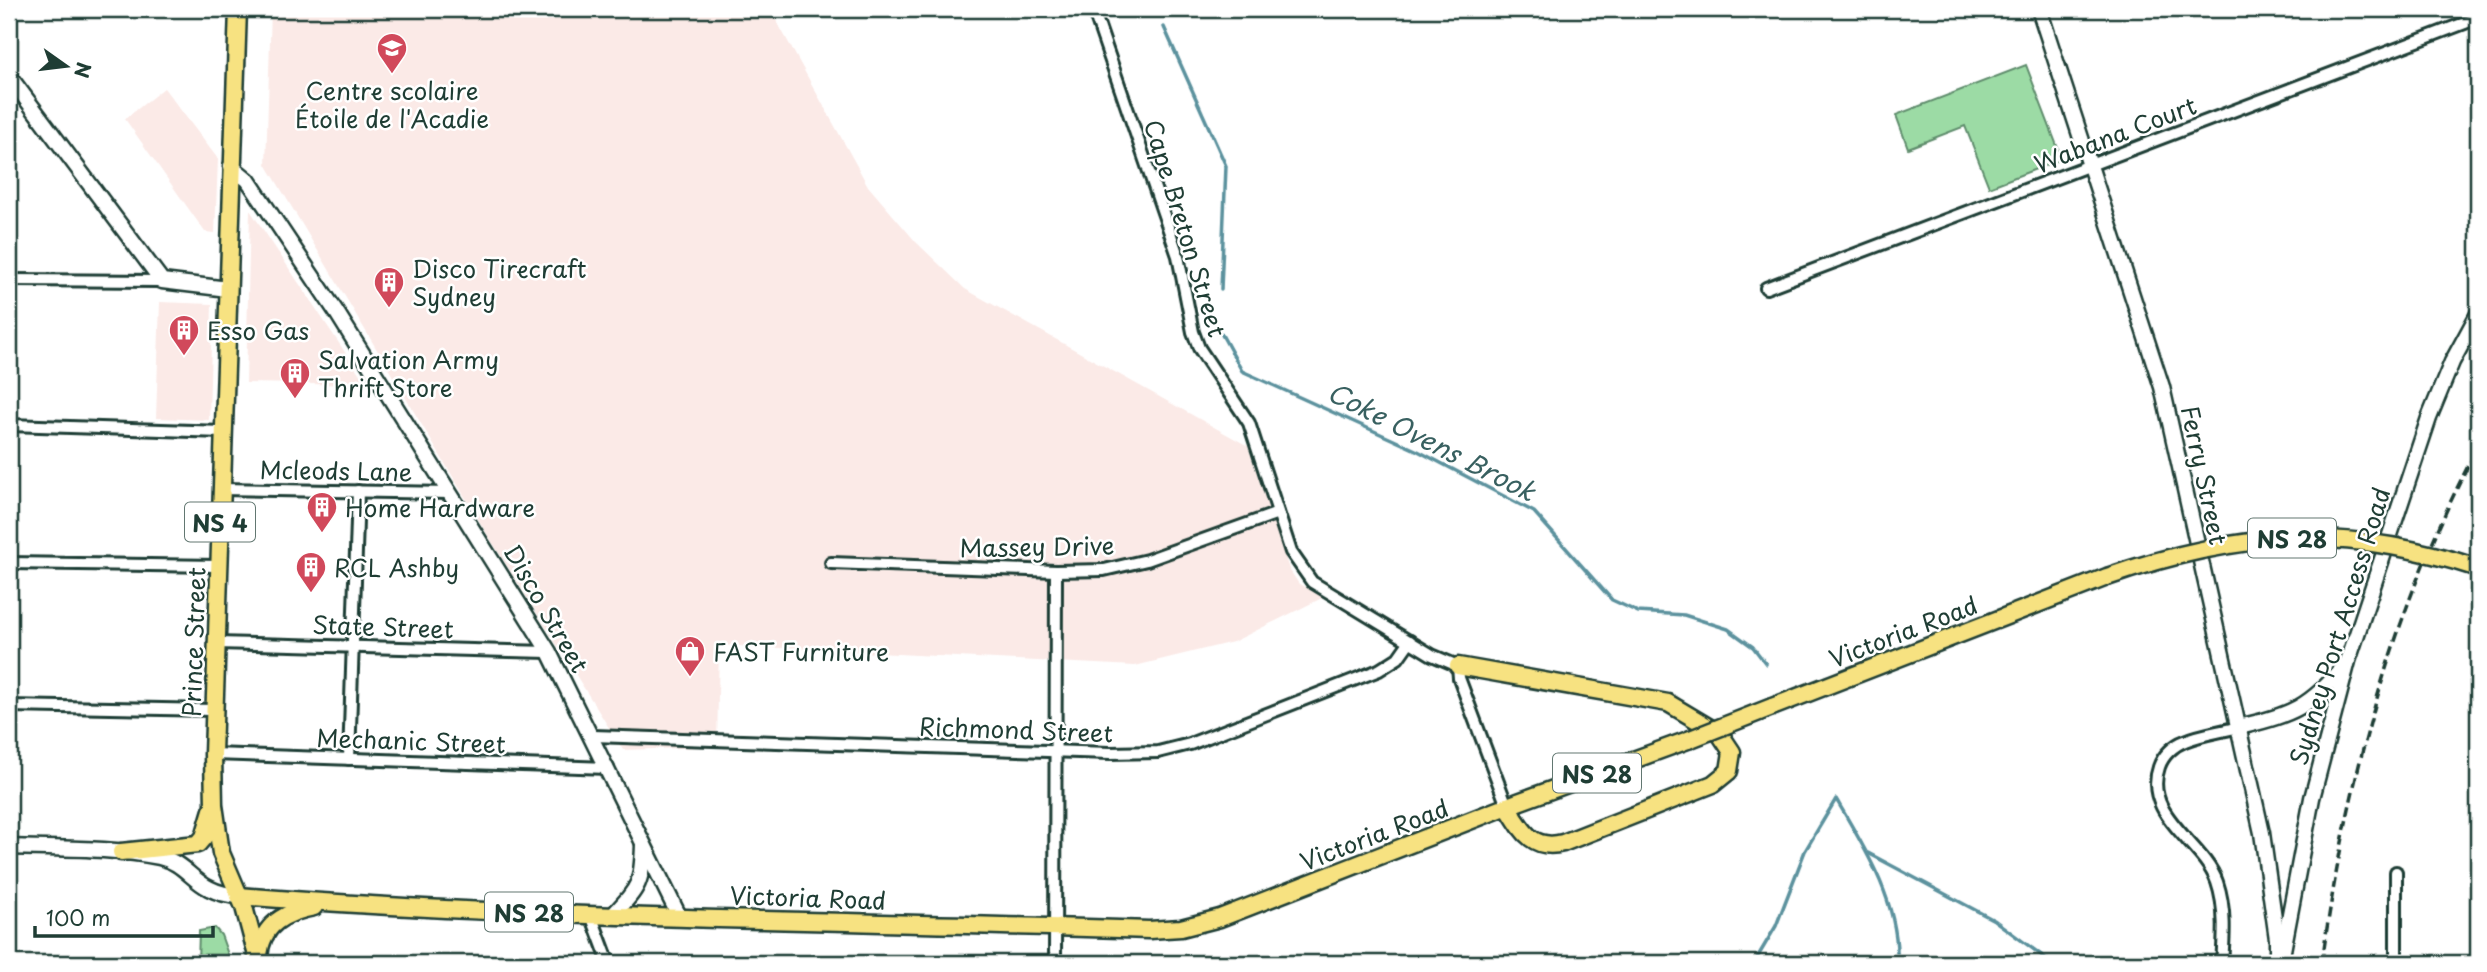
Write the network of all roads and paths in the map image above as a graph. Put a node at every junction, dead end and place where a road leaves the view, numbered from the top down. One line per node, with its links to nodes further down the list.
1 (238, 9): 6 (main road, Prince Street / NS 4)
2 (1093, 9): 18 (street, Cape Breton Street)
3 (2039, 9): 7 (street, Ferry Street)
4 (2478, 18): 7 (street, Wabana Court)
5 (9, 76): 9 (street)
6 (231, 166): 11 (main road, Prince Street / NS 4); 17 (street, Disco Street)
7 (2091, 166): 10 (street, Wabana Court); 32 (street, Ferry Street)
8 (9, 280): 9 (street)
9 (162, 281): 11 (street)
10 (1766, 288)
11 (228, 289): 14 (main road, Prince Street / NS 4)
12 (2478, 314): 28 (street, Sydney Port Access Road)
13 (9, 425): 14 (street)
14 (223, 432): 15 (main road, Prince Street / NS 4)
15 (221, 489): 16 (street, Mcleods Lane); 21 (main road, Prince Street / NS 4)
16 (358, 491): 17 (street, Mcleods Lane); 26 (street)
17 (450, 493): 27 (street, Disco Street)
18 (1278, 513): 23 (street, Massey Drive); 24 (street, Cape Breton Street)
19 (9, 563): 21 (street)
20 (831, 563): 23 (street, Massey Drive)
21 (219, 566): 25 (main road, Prince Street / NS 4)
22 (2478, 568): 39 (main road, Victoria Road / NS 28, bridge)
23 (1056, 571): 34 (street)
24 (1410, 641): 29 (street, Cape Breton Street); 34 (street, Richmond Street)
25 (217, 643): 26 (street, State Street); 31 (main road, Prince Street / NS 4)
26 (353, 646): 27 (street, State Street); 36 (street)
27 (549, 652): 33 (street, Disco Street)
28 (2348, 661): 32 (street); 54 (street, Sydney Port Access Road)
29 (1458, 666): 39 (street); 39 (main road)
30 (9, 706): 31 (street)
31 (213, 710): 35 (main road, Prince Street / NS 4)
32 (2238, 727): 53 (street); 54 (street, Ferry Street)
33 (593, 736): 34 (street, Richmond Street); 37 (street, Disco Street)
34 (1056, 751): 49 (street)
35 (213, 754): 36 (street, Mechanic Street); 38 (main road, Prince Street / NS 4)
36 (349, 759): 37 (street, Mechanic Street)
37 (608, 768): 40 (street, Disco Street)
38 (214, 804): 42 (main road); 44 (main road, Prince Street / NS 4)
39 (1507, 806): 49 (main road, Victoria Road / NS 28)
40 (643, 842): 47 (street); 48 (street, Disco Street)
41 (9, 847): 42 (street)
42 (121, 852): 44 (street)
43 (2396, 872): 55 (street)
44 (239, 896): 45 (main road, Victoria Road / NS 28); 50 (main road, NS 4)
45 (330, 903): 46 (main road, Victoria Road / NS 28); 50 (main road)
46 (591, 915): 47 (main road, Victoria Road / NS 28); 51 (street)
47 (613, 915): 48 (main road, Victoria Road / NS 28)
48 (679, 916): 49 (main road, Victoria Road / NS 28)
49 (1055, 927): 52 (street)
50 (259, 963)
51 (609, 963)
52 (1055, 963)
53 (2222, 963)
54 (2278, 963)
55 (2396, 963)

